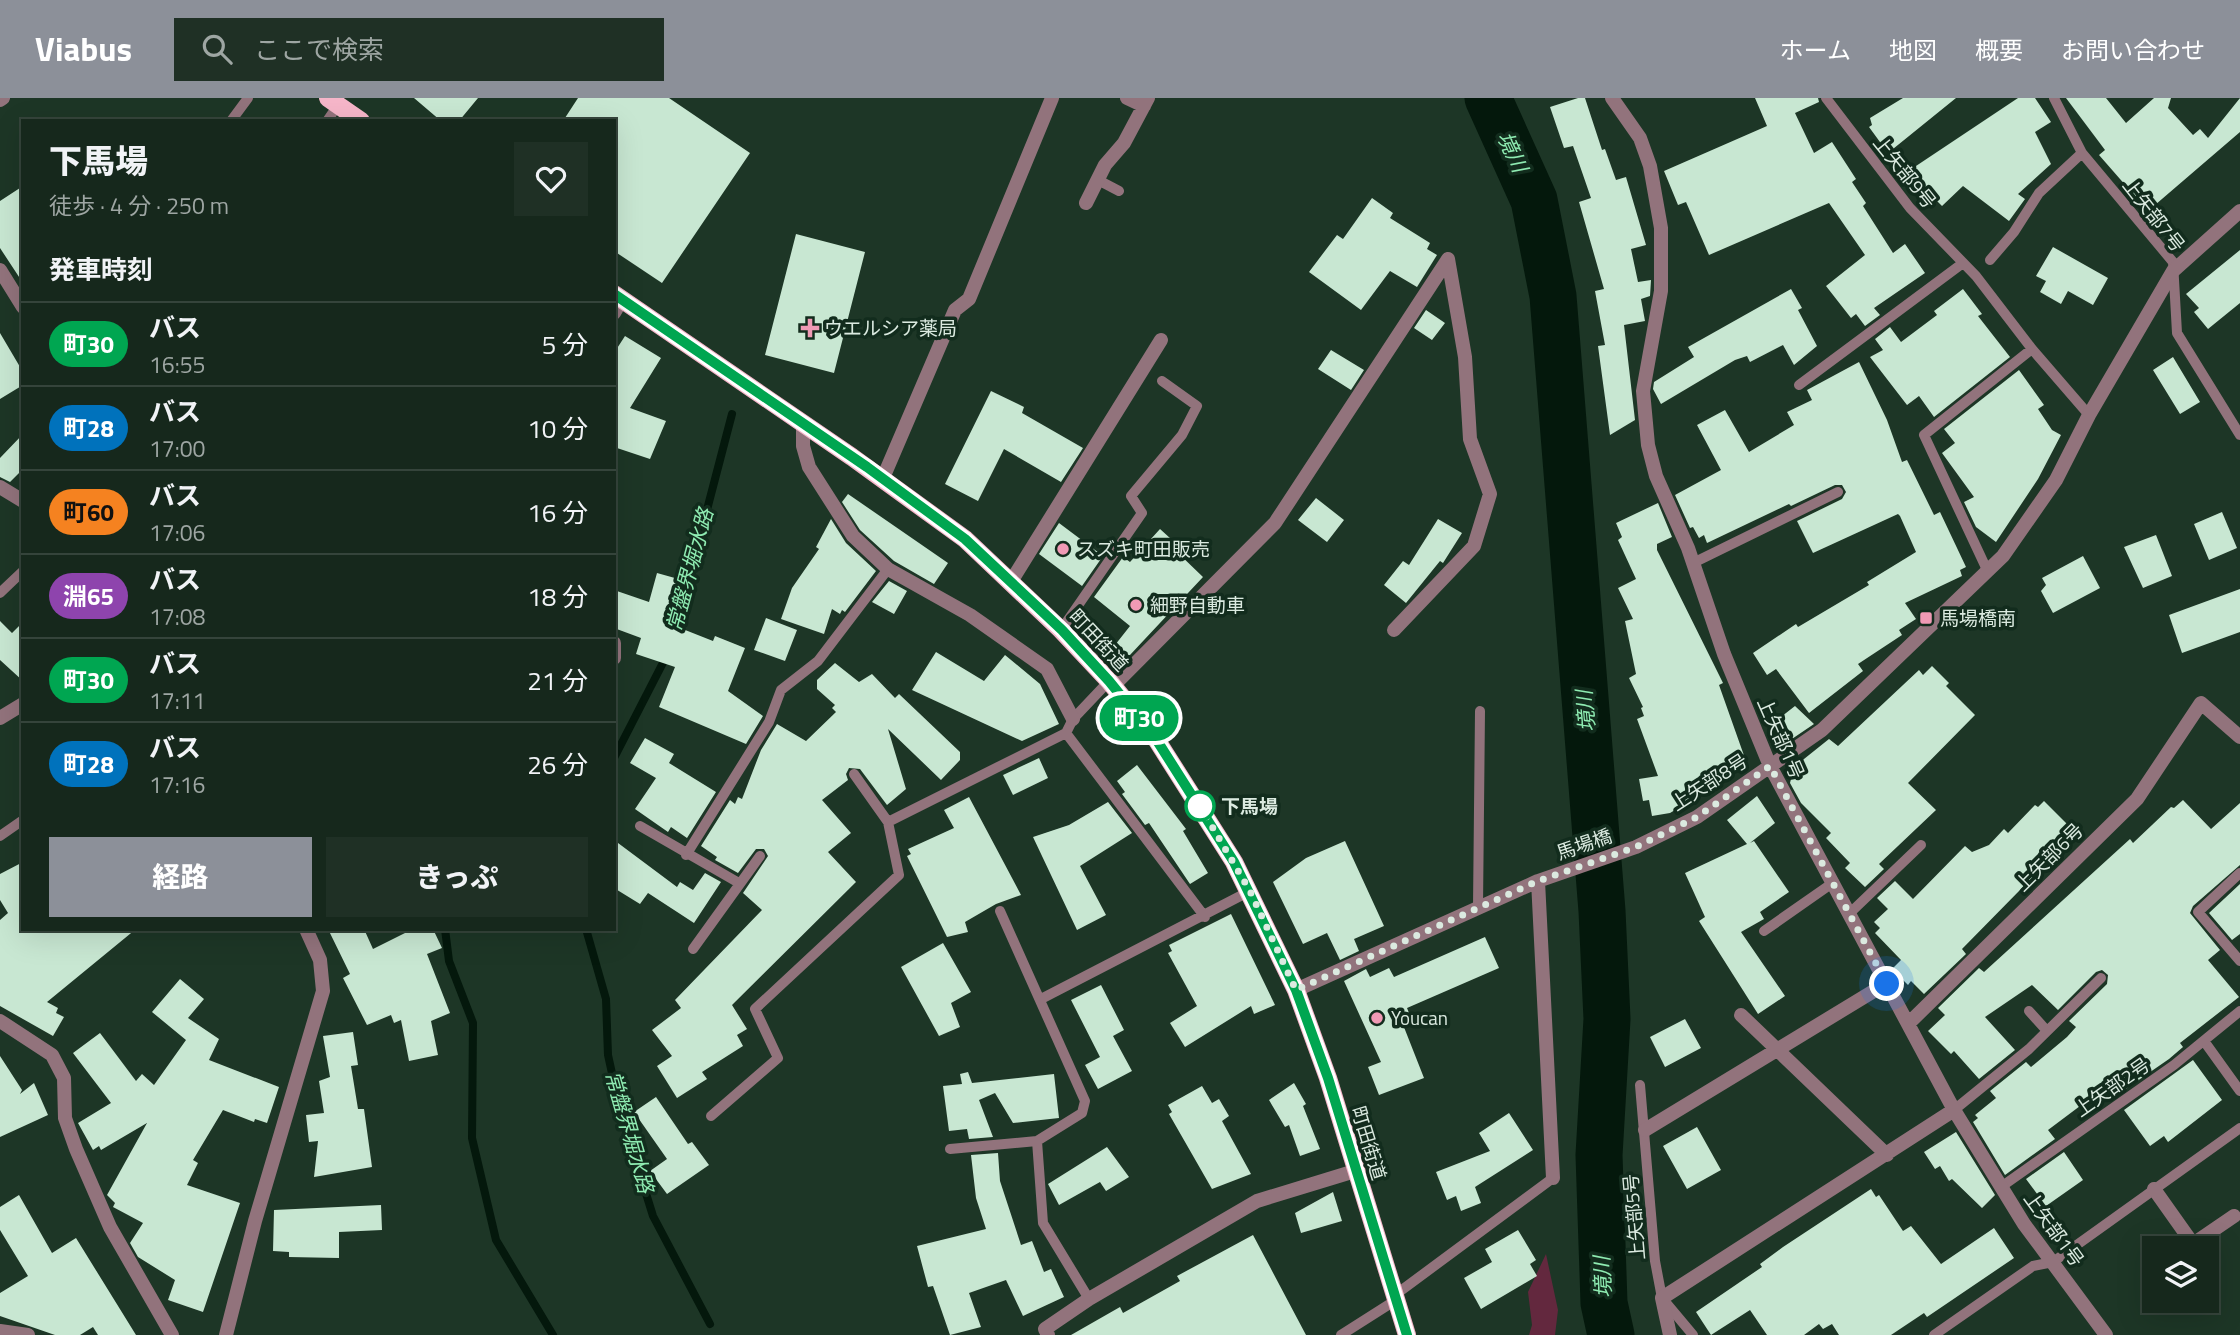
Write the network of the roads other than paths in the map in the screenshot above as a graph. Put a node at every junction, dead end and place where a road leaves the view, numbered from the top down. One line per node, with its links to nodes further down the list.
1 (248, 98): 9 (lane)
2 (1052, 98): 30 (street)
3 (1127, 98): 8 (street)
4 (1612, 98): 34 (street, 上矢部1号)
5 (1826, 98): 18 (lane, 上矢部9号)
6 (2054, 98): 12 (lane, 上矢部7号)
7 (333, 102): 10 (lane); 11 (main road)
8 (1146, 102): 13 (street)
9 (233, 119)
10 (328, 119)
11 (358, 119)
12 (2082, 153): 17 (lane); 20 (lane, 上矢部7号)
13 (1098, 180): 14 (lane); 15 (street)
14 (1119, 191)
15 (1086, 203)
16 (2240, 211): 20 (street, 上矢部8号)
17 (1990, 260)
18 (1963, 263): 24 (lane, 上矢部9号); 26 (lane)
19 (0, 270): 22 (street)
20 (2173, 271): 27 (street, 上矢部8号); 29 (lane, 上矢部7号)
21 (617, 302): 28 (main road, 町田街道)
22 (21, 304)
23 (1161, 340): 38 (street)
24 (2032, 349): 27 (lane, 上矢部9号); 36 (lane)
25 (1163, 381): 40 (lane)
26 (1799, 385)
27 (2089, 415): 36 (street, 上矢部8号)
28 (803, 423): 30 (main road, 町田街道); 35 (street)
29 (2240, 435)
30 (883, 478): 38 (main road, 町田街道)
31 (0, 487): 33 (street)
32 (1838, 492): 34 (lane)
33 (21, 500)
34 (1693, 563): 49 (street, 上矢部1号)
35 (888, 569): 46 (street); 57 (lane)
36 (1988, 572): 49 (street, 上矢部8号)
37 (21, 573): 39 (lane)
38 (1012, 580): 40 (main road, 町田街道)
39 (0, 593)
40 (1062, 630): 42 (main road, 町田街道)
41 (1394, 630): 42 (street)
42 (1111, 684): 46 (lane); 63 (main road, 町田街道)
43 (21, 705): 45 (street)
44 (1480, 711): 64 (lane)
45 (0, 718)
46 (1073, 719): 47 (lane)
47 (1066, 733): 52 (lane); 67 (lane)
48 (2240, 737): 80 (street, 上矢部6号)
49 (1770, 766): 56 (street, 上矢部8号); 61 (street, 上矢部1号)
50 (854, 774): 52 (lane)
51 (21, 821): 54 (lane)
52 (888, 822): 87 (lane)
53 (640, 826): 57 (lane)
54 (0, 836)
55 (1921, 845): 66 (lane)
56 (1630, 849): 60 (street, 馬場橋)
57 (686, 855): 62 (lane)
58 (760, 856): 62 (lane)
59 (2240, 873): 71 (lane)
60 (1544, 879): 64 (street, 馬場橋); 94 (street)
61 (1834, 882): 66 (street, 上矢部1号); 69 (lane)
62 (739, 883): 70 (lane)
63 (1250, 891): 67 (lane); 74 (main road, 町田街道)
64 (1478, 907): 74 (street, 馬場橋)
65 (1000, 911): 75 (lane)
66 (1851, 912): 73 (street, 上矢部1号)
67 (1205, 917): 75 (lane)
68 (307, 931): 106 (street)
69 (1764, 931)
70 (693, 949)
71 (2240, 961)
72 (2101, 978): 81 (lane)
73 (1887, 984): 80 (street, 上矢部1号); 83 (street)
74 (1296, 990): 93 (main road, 町田街道)
75 (1041, 999): 90 (lane)
76 (2029, 1011): 81 (lane)
77 (2240, 1011): 82 (lane, 上矢部2号)
78 (1741, 1014): 83 (street)
79 (0, 1021): 105 (street)
80 (1908, 1024): 86 (street, 上矢部1号)
81 (2047, 1031): 86 (lane)
82 (2204, 1041): 85 (lane); 95 (lane, 上矢部2号)
83 (1776, 1050): 89 (street); 92 (street)
84 (1640, 1084): 89 (lane, 上矢部5号)
85 (2240, 1091)
86 (1954, 1110): 92 (street); 95 (street, 上矢部1号)
87 (711, 1116)
88 (2240, 1128): 96 (lane)
89 (1645, 1130): 100 (lane, 上矢部5号)
90 (1037, 1140): 91 (lane); 101 (lane)
91 (950, 1149)
92 (1887, 1156): 100 (street)
93 (1355, 1171): 99 (main road, 町田街道); 101 (street)
94 (1553, 1178): 99 (lane)
95 (2001, 1187): 98 (street, 上矢部1号)
96 (2154, 1189): 97 (street); 98 (lane)
97 (2234, 1216)
98 (2053, 1262): 111 (lane); 112 (street, 上矢部1号)
99 (1396, 1297): 107 (lane); 108 (main road, 町田街道)
100 (1662, 1298): 109 (street); 110 (lane, 上矢部5号)
101 (1089, 1299): 103 (street)
102 (0, 1331): 104 (street)
103 (1043, 1333)
104 (28, 1335)
105 (172, 1335)
106 (226, 1335)
107 (1341, 1335)
108 (1407, 1335)
109 (1670, 1335)
110 (1693, 1335)
111 (1934, 1335)
112 (2106, 1335)

